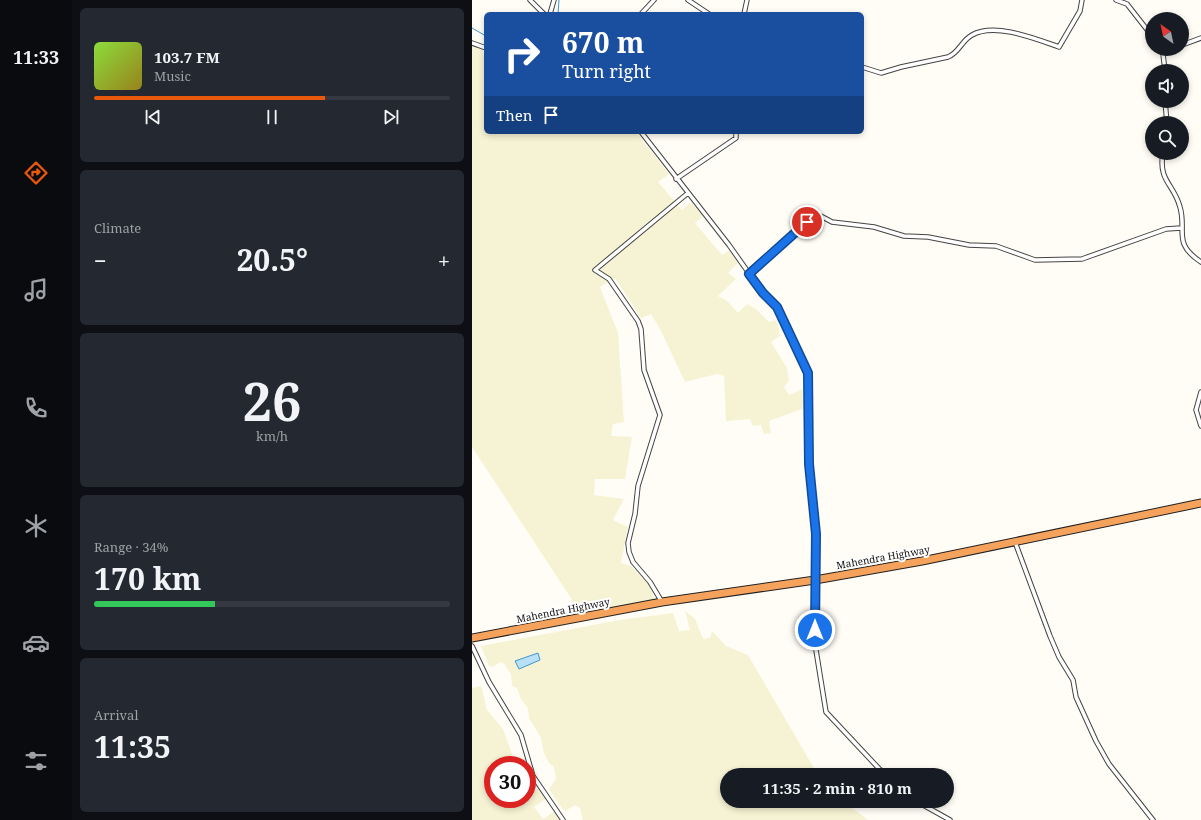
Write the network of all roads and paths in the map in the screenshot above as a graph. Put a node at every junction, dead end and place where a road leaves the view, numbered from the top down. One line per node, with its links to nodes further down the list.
1 (530, 0): 8 (street)
2 (554, 0): 9 (street)
3 (654, 0): 10 (street)
4 (688, 0): 11 (street)
5 (747, 0): 12 (street)
6 (1082, 0): 18 (street)
7 (1116, 0): 13 (street)
8 (542, 12)
9 (551, 12)
10 (643, 12)
11 (706, 12)
12 (744, 12)
13 (1145, 27)
14 (1201, 38): 15 (street)
15 (1189, 42)
16 (472, 43): 17 (street)
17 (484, 47)
18 (864, 68)
19 (642, 134): 22 (street)
20 (736, 134): 22 (street)
21 (1162, 160): 24 (street)
22 (676, 179): 23 (street)
23 (688, 193): 26 (street); 32 (street)
24 (1181, 228): 25 (street); 26 (street)
25 (1201, 262)
26 (749, 274): 31 (street)
27 (1201, 392): 28 (street)
28 (1201, 426)
29 (1201, 503): 30 (highway, Mahendra Highway)
30 (1015, 541): 31 (highway, Mahendra Highway); 39 (street)
31 (815, 580): 32 (highway, Mahendra Highway); 35 (street)
32 (662, 602): 33 (highway, Mahendra Highway)
33 (472, 638)
34 (472, 646): 37 (street)
35 (878, 768)
36 (929, 808): 38 (street)
37 (563, 820)
38 (950, 820)
39 (1153, 820)

